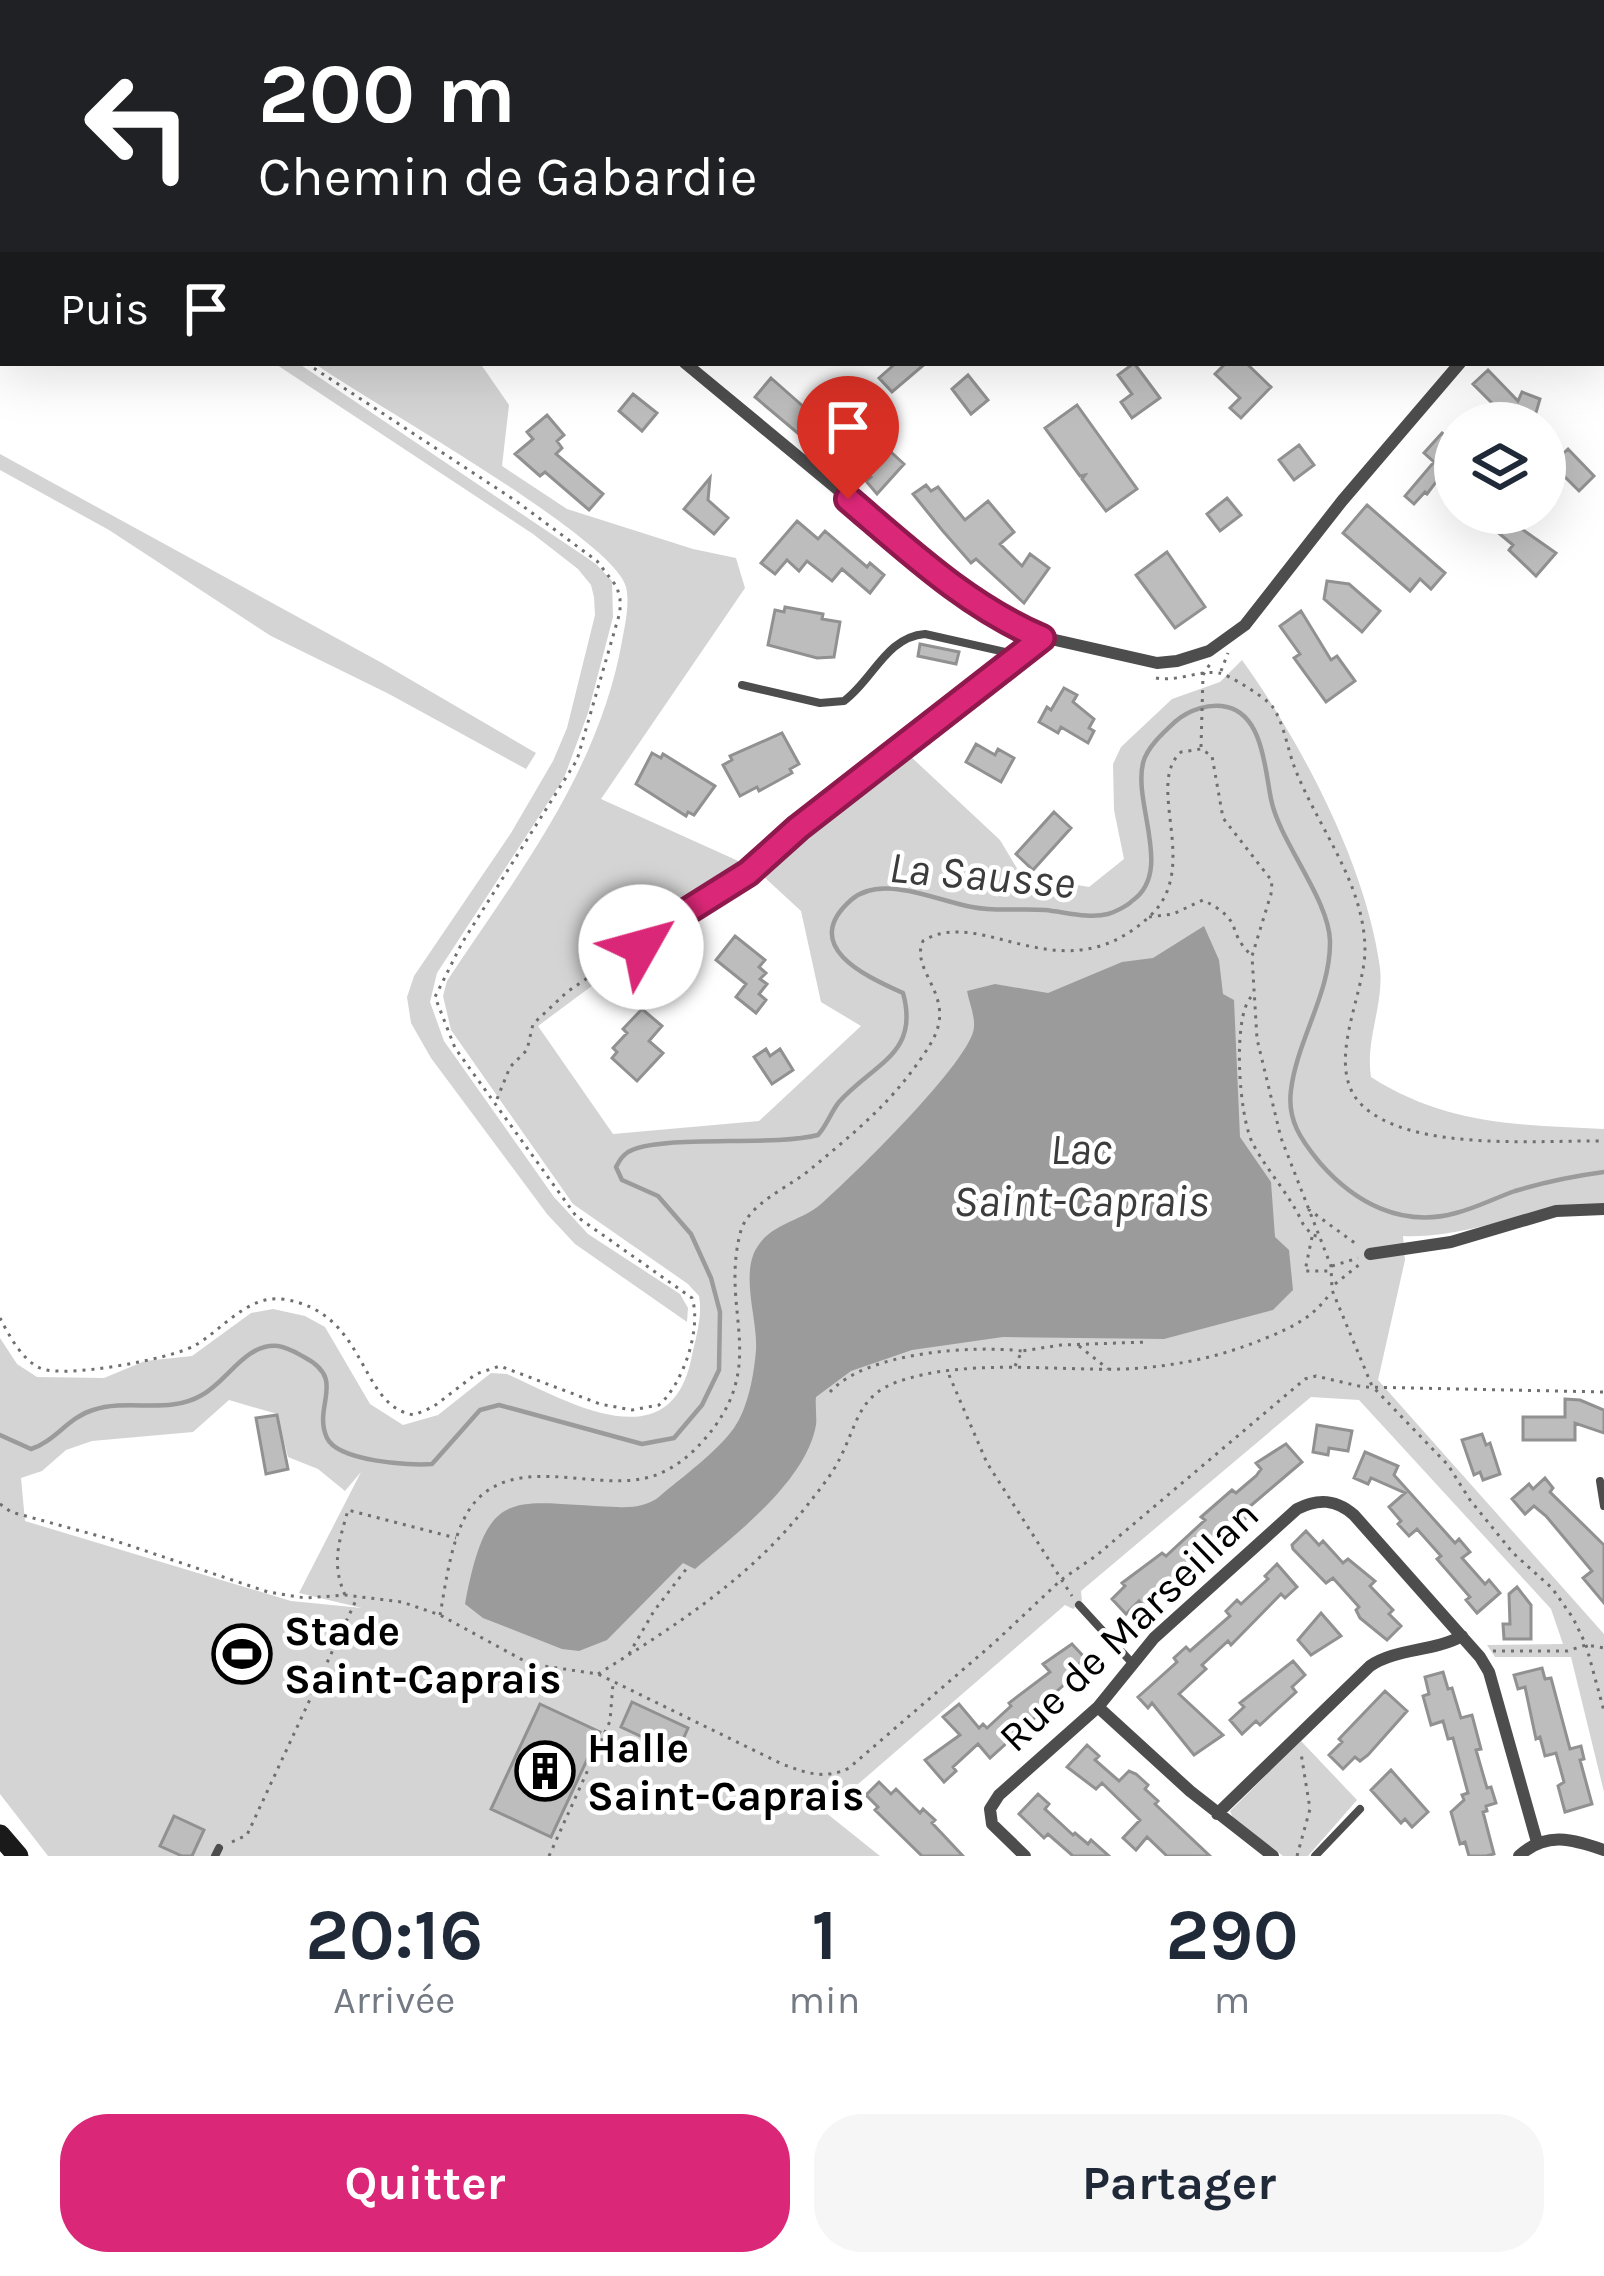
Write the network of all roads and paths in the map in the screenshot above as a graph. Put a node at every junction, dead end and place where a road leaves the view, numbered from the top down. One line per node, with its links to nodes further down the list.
1 (311, 366): 15 (path)
2 (689, 366): 4 (street)
3 (1457, 366): 4 (street)
4 (1042, 638): 5 (lane)
5 (1021, 656): 9 (lane); 12 (lane)
6 (1211, 663): 8 (path)
7 (1145, 675): 8 (path)
8 (1203, 677): 10 (path); 16 (path)
9 (742, 685)
10 (1202, 746): 11 (path); 13 (path)
11 (1149, 917): 13 (path); 37 (path)
12 (641, 947): 15 (path)
13 (1252, 956): 14 (path)
14 (1252, 996): 17 (path); 19 (path)
15 (496, 1100): 24 (path)
16 (1604, 1141)
17 (1308, 1209): 20 (path); 21 (path)
18 (1604, 1209): 21 (street)
19 (1312, 1235): 20 (path); 22 (path)
20 (1319, 1236): 22 (path)
21 (1370, 1254): 22 (path); 23 (path)
22 (1331, 1269): 23 (path)
23 (1333, 1287): 29 (path); 31 (path)
24 (0, 1318)
25 (1147, 1342): 26 (path)
26 (1078, 1345): 27 (path); 29 (path)
27 (1022, 1352): 28 (path); 32 (path)
28 (1015, 1368): 29 (path); 30 (path)
29 (1108, 1369)
30 (948, 1373): 39 (path); 47 (path)
31 (1372, 1386): 33 (path); 39 (path); 45 (path)
32 (830, 1392)
33 (1604, 1392)
34 (1600, 1481): 36 (lane)
35 (0, 1504): 40 (path)
36 (1604, 1506)
37 (457, 1538): 40 (path); 43 (path)
38 (687, 1568): 47 (path)
39 (1061, 1580): 42 (path); 52 (path)
40 (345, 1594): 41 (path)
41 (358, 1596): 43 (path); 62 (path)
42 (1078, 1605): 49 (lane)
43 (440, 1615): 50 (path)
44 (1462, 1636): 48 (street, Rue de Marseillan); 49 (street, Rue de Marseillan); 56 (street)
45 (1586, 1645): 46 (path); 48 (path); 55 (path)
46 (1604, 1648)
47 (628, 1655): 51 (path)
48 (1480, 1657): 60 (street, Rue de Marseillan)
49 (1133, 1664): 54 (street, Rue de Marseillan)
50 (552, 1667): 51 (path); 53 (path)
51 (598, 1674): 52 (path)
52 (613, 1682): 64 (path)
53 (538, 1692)
54 (1098, 1707): 58 (street); 65 (street, Rue de Marseillan)
55 (1604, 1711)
56 (1297, 1737): 58 (street); 67 (path)
57 (1360, 1809): 68 (lane)
58 (1217, 1814): 66 (street)
59 (0, 1835): 63 (street)
60 (1537, 1843): 61 (street); 69 (street)
61 (1604, 1850)
62 (217, 1852)
63 (19, 1856)
64 (549, 1856)
65 (1025, 1856)
66 (1273, 1856)
67 (1298, 1856)
68 (1315, 1856)
69 (1519, 1856)

